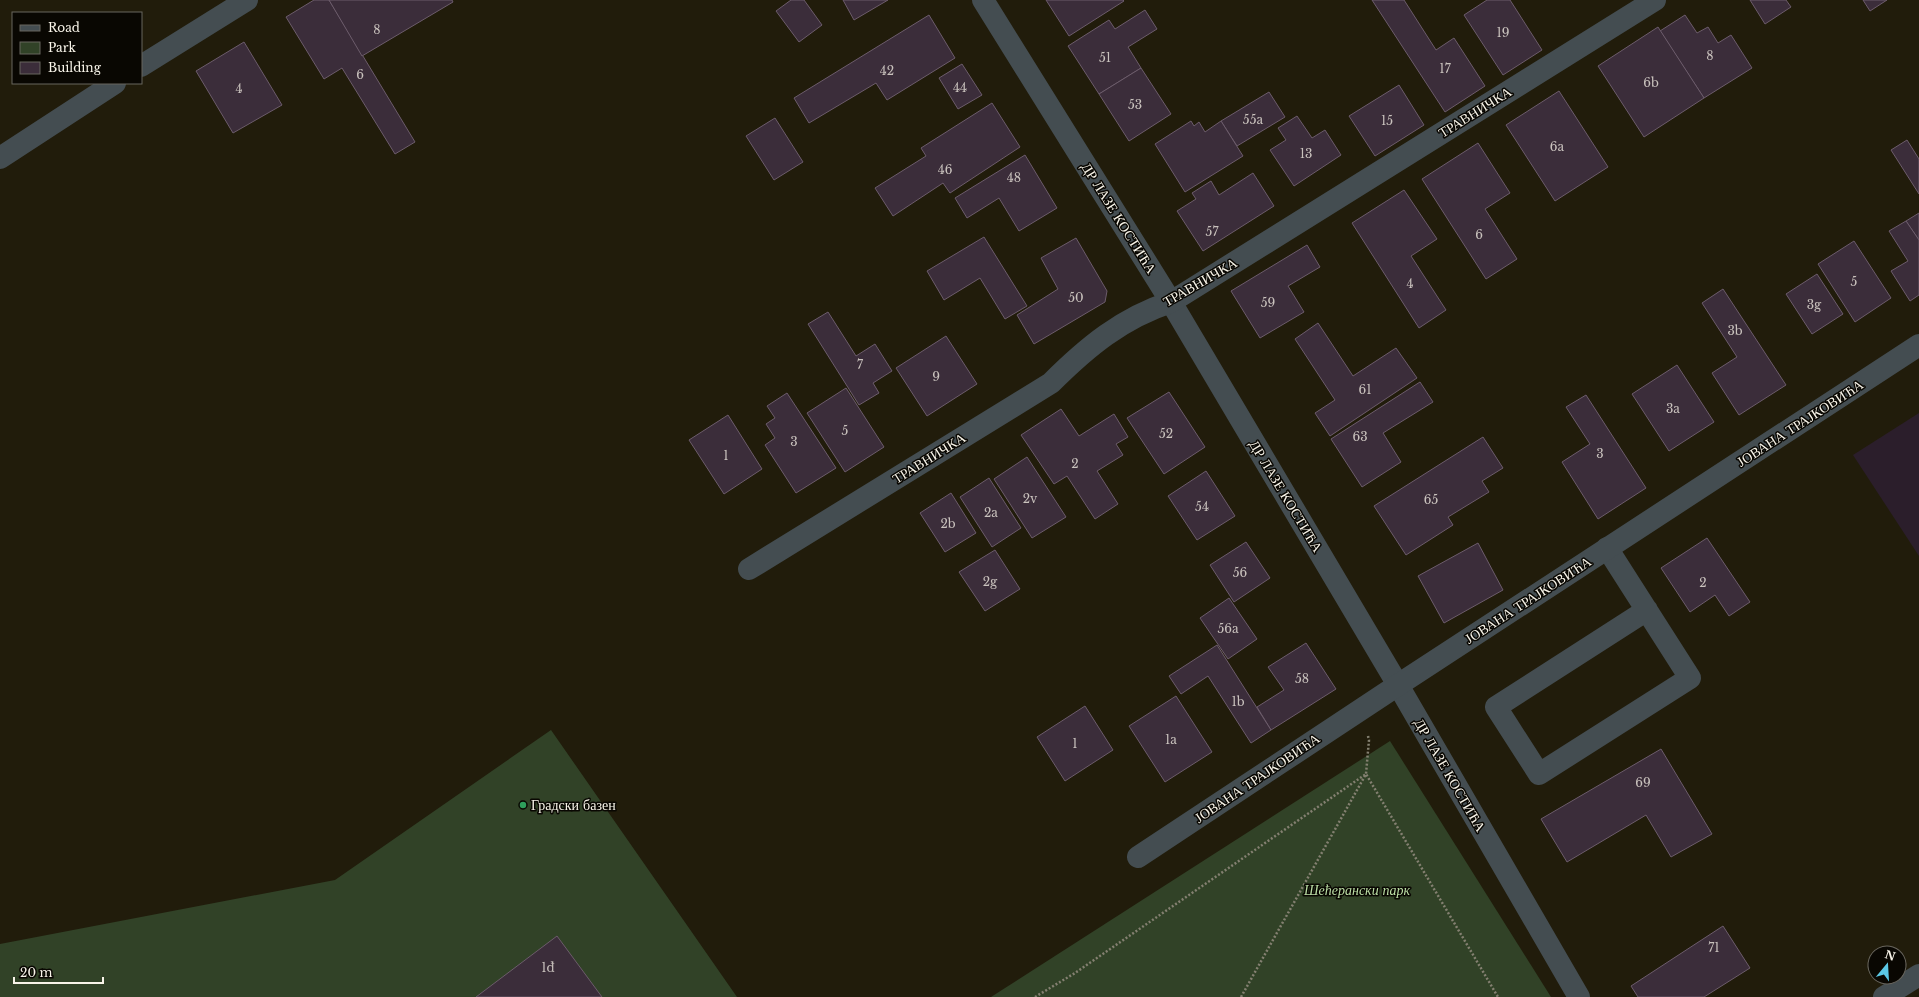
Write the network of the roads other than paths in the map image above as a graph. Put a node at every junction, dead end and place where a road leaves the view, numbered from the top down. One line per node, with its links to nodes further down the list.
1 (247, 0): 4 (street)
2 (983, 0): 7 (street, ДР ЛАЗЕ КОСТИЋА)
3 (1655, 0): 7 (street, ТРАВНИЧКА)
4 (142, 65)
5 (113, 84): 6 (street)
6 (0, 158)
7 (1171, 302): 12 (street, ТРАВНИЧКА); 14 (street, ДР ЛАЗЕ КОСТИЋА)
8 (1919, 345): 9 (street, ЈОВАНА ТРАЈКОВИЋА)
9 (1892, 363): 10 (street); 11 (street, ЈОВАНА ТРАЈКОВИЋА)
10 (1919, 364)
11 (1607, 548): 13 (street); 14 (street, ЈОВАНА ТРАЈКОВИЋА)
12 (749, 569)
13 (1647, 610): 13 (street)
14 (1398, 685): 15 (street, ЈОВАНА ТРАЈКОВИЋА); 17 (street, ДР ЛАЗЕ КОСТИЋА)
15 (1138, 857)
16 (1919, 975): 18 (street)
17 (1579, 997)
18 (1884, 997)

